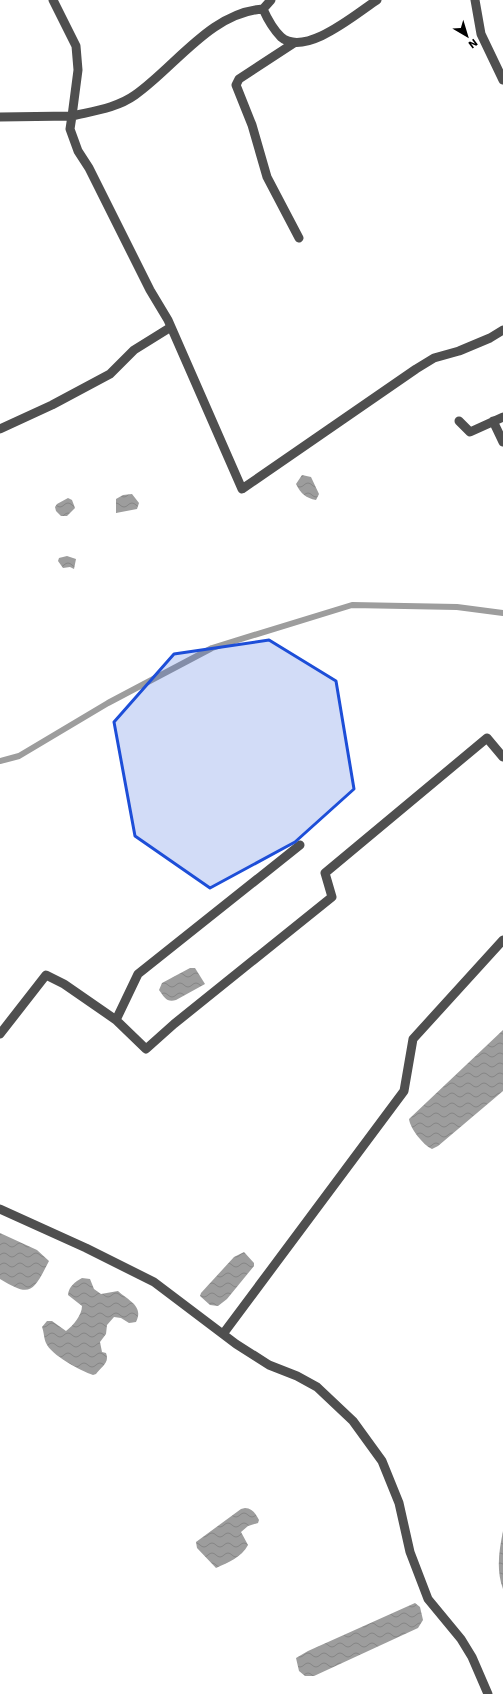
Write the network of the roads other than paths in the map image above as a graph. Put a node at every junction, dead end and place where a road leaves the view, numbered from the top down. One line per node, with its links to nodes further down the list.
1 (53, 0): 8 (street)
2 (271, 0): 5 (street)
3 (377, 0): 6 (street)
4 (475, 0): 7 (street)
5 (262, 8): 6 (street); 8 (street)
6 (294, 43): 10 (street)
7 (503, 80)
8 (72, 116): 9 (street); 11 (street)
9 (0, 117)
10 (299, 238)
11 (171, 327): 12 (street); 16 (street)
12 (503, 330)
13 (503, 417): 15 (street)
14 (459, 421): 15 (street)
15 (493, 421): 17 (street)
16 (0, 429)
17 (503, 442)
18 (503, 757): 21 (street)
19 (300, 845): 21 (street)
20 (503, 940): 24 (street)
21 (116, 1020): 22 (street)
22 (0, 1034)
23 (0, 1209): 24 (street)
24 (223, 1334): 25 (street)
25 (488, 1694)

